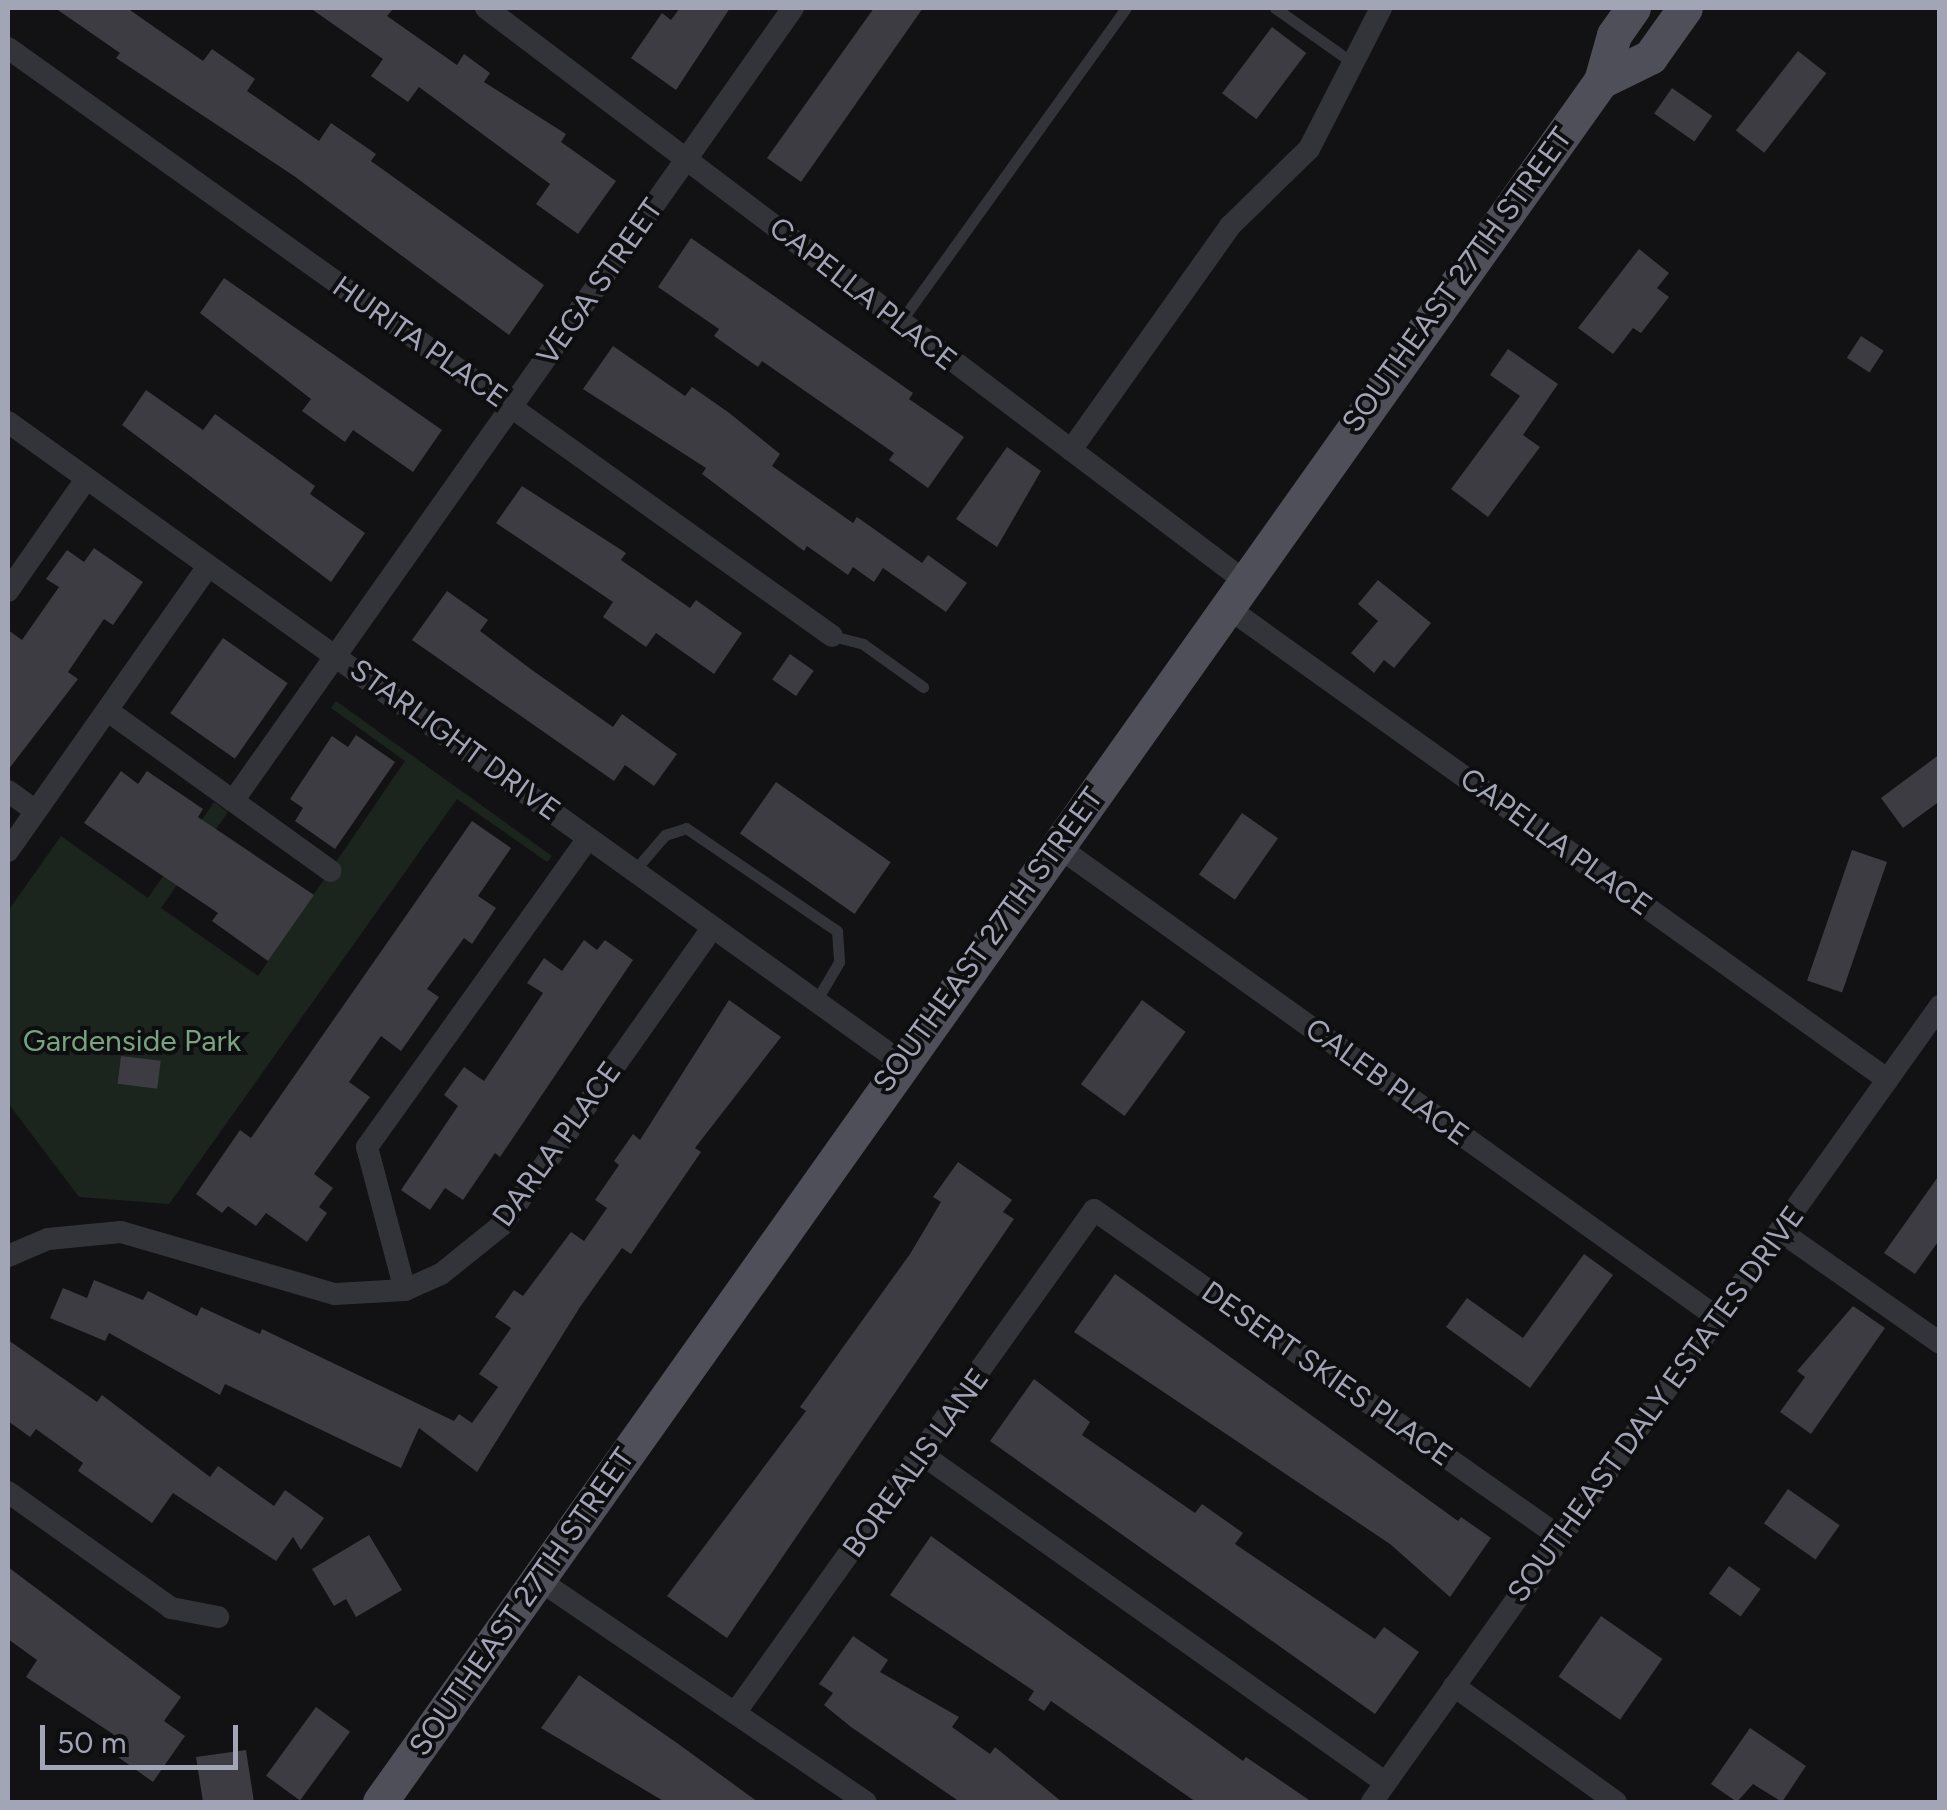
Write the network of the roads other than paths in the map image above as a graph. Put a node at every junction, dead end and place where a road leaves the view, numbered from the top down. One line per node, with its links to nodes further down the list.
1 (486, 8): 11 (street, CAPELLA PLACE)
2 (793, 8): 11 (street, VEGA STREET)
3 (1126, 8): 12 (lane)
4 (1275, 8): 9 (lane)
5 (1381, 8): 9 (street)
6 (1633, 8): 10 (main road, SOUTHEAST 27TH STREET)
7 (1685, 8): 10 (main road, SOUTHEAST 27TH STREET)
8 (8, 48): 13 (street, HURITA PLACE)
9 (1350, 61): 15 (street)
10 (1600, 81): 19 (main road, SOUTHEAST 27TH STREET)
11 (687, 157): 12 (street, CAPELLA PLACE); 13 (street, VEGA STREET)
12 (899, 325): 15 (street, CAPELLA PLACE)
13 (513, 408): 20 (street, HURITA PLACE); 21 (street, VEGA STREET)
14 (8, 422): 16 (street, STARLIGHT DRIVE)
15 (1071, 450): 19 (street, CAPELLA PLACE)
16 (86, 479): 17 (street, STARLIGHT DRIVE); 18 (street)
17 (207, 568): 21 (street, STARLIGHT DRIVE); 23 (street)
18 (8, 591)
19 (1233, 592): 28 (main road, SOUTHEAST 27TH STREET); 36 (street, CAPELLA PLACE)
20 (832, 636): 22 (lane)
21 (335, 653): 25 (street, VEGA STREET); 27 (street, STARLIGHT DRIVE)
22 (924, 687)
23 (108, 711): 25 (street); 26 (street)
24 (8, 791): 26 (street)
25 (233, 801): 31 (street)
26 (36, 812): 29 (street)
27 (588, 838): 30 (street, STARLIGHT DRIVE); 40 (street)
28 (1057, 846): 35 (main road, SOUTHEAST 27TH STREET); 41 (street, CALEB PLACE)
29 (8, 851)
30 (634, 871): 32 (street, STARLIGHT DRIVE); 33 (lane)
31 (331, 872)
32 (712, 928): 33 (street, STARLIGHT DRIVE); 40 (street, DARLA PLACE)
33 (816, 1001): 35 (street, STARLIGHT DRIVE)
34 (1940, 1006): 36 (street, SOUTHEAST DALY ESTATES DRIVE)
35 (900, 1062): 46 (main road, SOUTHEAST 27TH STREET)
36 (1888, 1080): 38 (street, SOUTHEAST DALY ESTATES DRIVE)
37 (1094, 1210): 43 (street, BOREALIS LANE); 45 (street, DESERT SKIES PLACE)
38 (1780, 1231): 41 (street, SOUTHEAST DALY ESTATES DRIVE); 42 (street)
39 (8, 1256): 40 (street, DARLA PLACE)
40 (405, 1290)
41 (1718, 1318): 45 (street, SOUTHEAST DALY ESTATES DRIVE)
42 (1940, 1342)
43 (923, 1454): 49 (street, BOREALIS LANE); 50 (street)
44 (8, 1492): 47 (street)
45 (1560, 1537): 48 (street, SOUTHEAST DALY ESTATES DRIVE)
46 (538, 1580): 49 (street); 51 (main road, SOUTHEAST 27TH STREET)
47 (218, 1618)
48 (1454, 1686): 50 (street, SOUTHEAST DALY ESTATES DRIVE); 53 (street)
49 (736, 1714): 52 (street)
50 (1379, 1793)
51 (380, 1802)
52 (866, 1802)
53 (1616, 1802)

